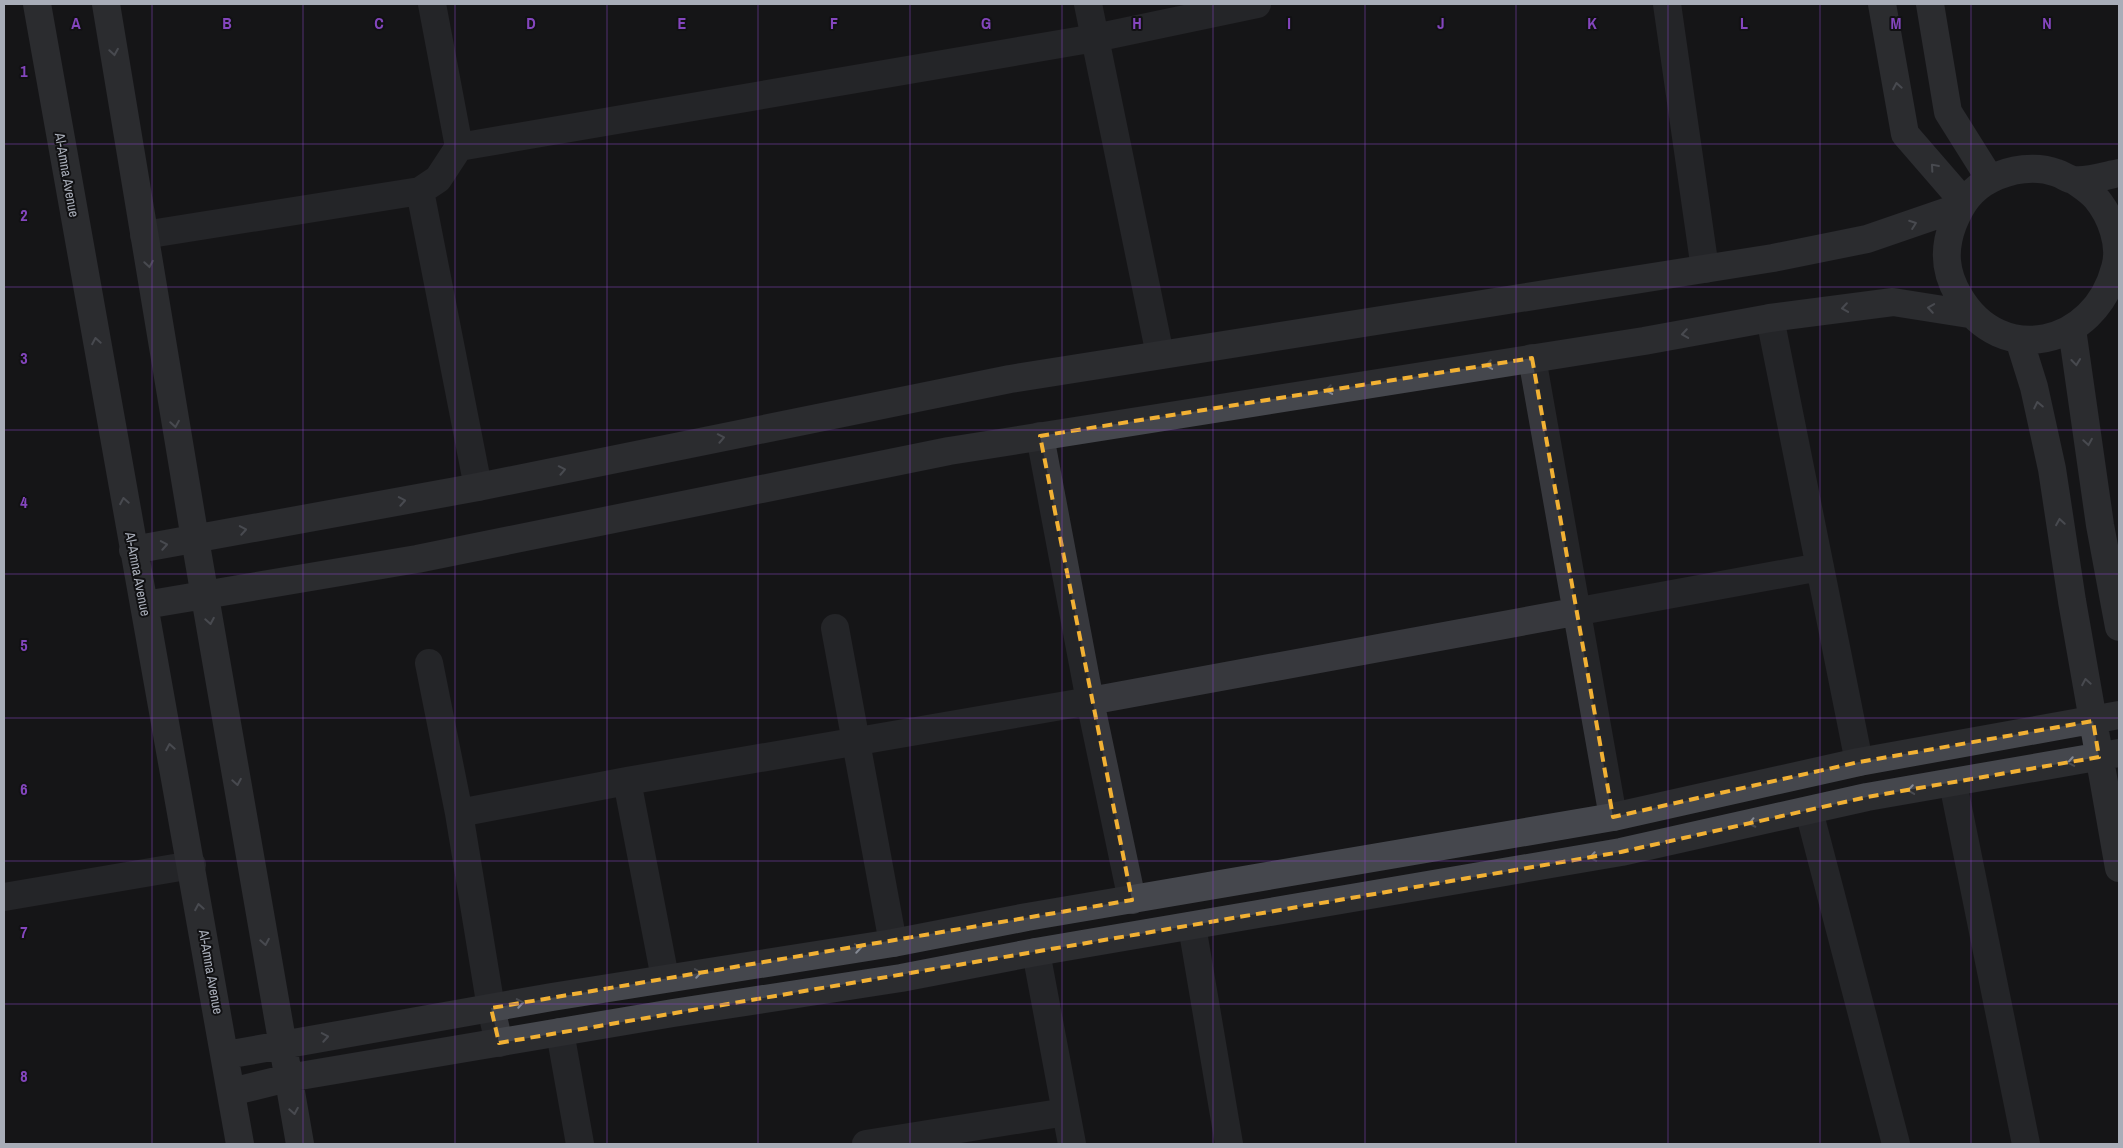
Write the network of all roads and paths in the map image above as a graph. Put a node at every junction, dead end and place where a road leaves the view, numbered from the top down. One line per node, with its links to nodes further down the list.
1 (37, 4): 28 (street, Al-Amna Avenue, one-way to 1)
2 (106, 4): 16 (street, one-way to 16)
3 (432, 4): 10 (street)
4 (1088, 4): 9 (street)
5 (1258, 4): 9 (street)
6 (1667, 4): 18 (street)
7 (1882, 4): 15 (street, one-way to 7)
8 (1930, 4): 12 (street)
9 (1095, 38): 10 (street); 23 (street)
10 (459, 147): 14 (street)
11 (2119, 173): 13 (street)
12 (1990, 179): 13 (street); 15 (street)
13 (2075, 181): 17 (street)
14 (420, 192): 16 (street); 26 (street)
15 (1962, 204): 18 (street, one-way to 15); 19 (street)
16 (144, 235): 27 (street, one-way to 27)
17 (2118, 267): 21 (street)
18 (1705, 269): 23 (street)
19 (1969, 314): 20 (street, one-way to 20); 22 (street)
20 (1770, 318): 24 (street, one-way to 24); 29 (street)
21 (2072, 329): 22 (street); 33 (street, one-way to 33)
22 (2019, 339): 38 (street, one-way to 22)
23 (1160, 355): 26 (street, one-way to 23)
24 (1532, 358): 25 (street, one-way to 25); 32 (street)
25 (1040, 436): 30 (street); 36 (street)
26 (478, 487): 27 (street, one-way to 26)
27 (195, 539): 28 (street, one-way to 27); 30 (street)
28 (133, 550): 31 (street, Al-Amna Avenue)
29 (1820, 566): 32 (street); 41 (street)
30 (205, 593): 31 (street); 58 (street, one-way to 58)
31 (145, 605): 47 (street, Al-Amna Avenue, one-way to 31)
32 (1578, 611): 36 (street); 46 (street)
33 (2119, 627)
34 (835, 628): 39 (street)
35 (429, 663): 45 (street)
36 (1090, 701): 39 (street); 50 (street)
37 (2119, 715): 38 (street)
38 (2093, 721): 40 (street); 41 (street)
39 (854, 741): 42 (street); 52 (street)
40 (2109, 755): 43 (street, one-way to 43); 48 (street)
41 (1859, 762): 46 (street)
42 (627, 781): 45 (street); 54 (street)
43 (1953, 783): 44 (street, one-way to 44); 71 (street)
44 (1809, 811): 51 (street, one-way to 51); 70 (street)
45 (459, 813): 55 (street)
46 (1613, 817): 50 (street)
47 (192, 865): 49 (street); 59 (street, Al-Amna Avenue, one-way to 47)
48 (2119, 868)
49 (4, 897)
50 (1132, 900): 52 (street)
51 (1192, 926): 53 (street); 69 (street)
52 (893, 943): 54 (street, one-way to 52)
53 (1036, 952): 56 (street); 62 (street)
54 (665, 978): 55 (street, one-way to 54)
55 (491, 1008): 57 (street); 58 (street, one-way to 55)
56 (560, 1032): 57 (street); 66 (street)
57 (499, 1043): 60 (street)
58 (283, 1044): 59 (street); 60 (street)
59 (226, 1055): 61 (street, Al-Amna Avenue)
60 (288, 1078): 61 (street); 65 (street, one-way to 65)
61 (231, 1092): 64 (street, Al-Amna Avenue)
62 (1066, 1112): 63 (street); 68 (street)
63 (934, 1138): 67 (street)
64 (240, 1144)
65 (300, 1144)
66 (580, 1144)
67 (866, 1144)
68 (1072, 1144)
69 (1229, 1144)
70 (1896, 1144)
71 (2026, 1144)

